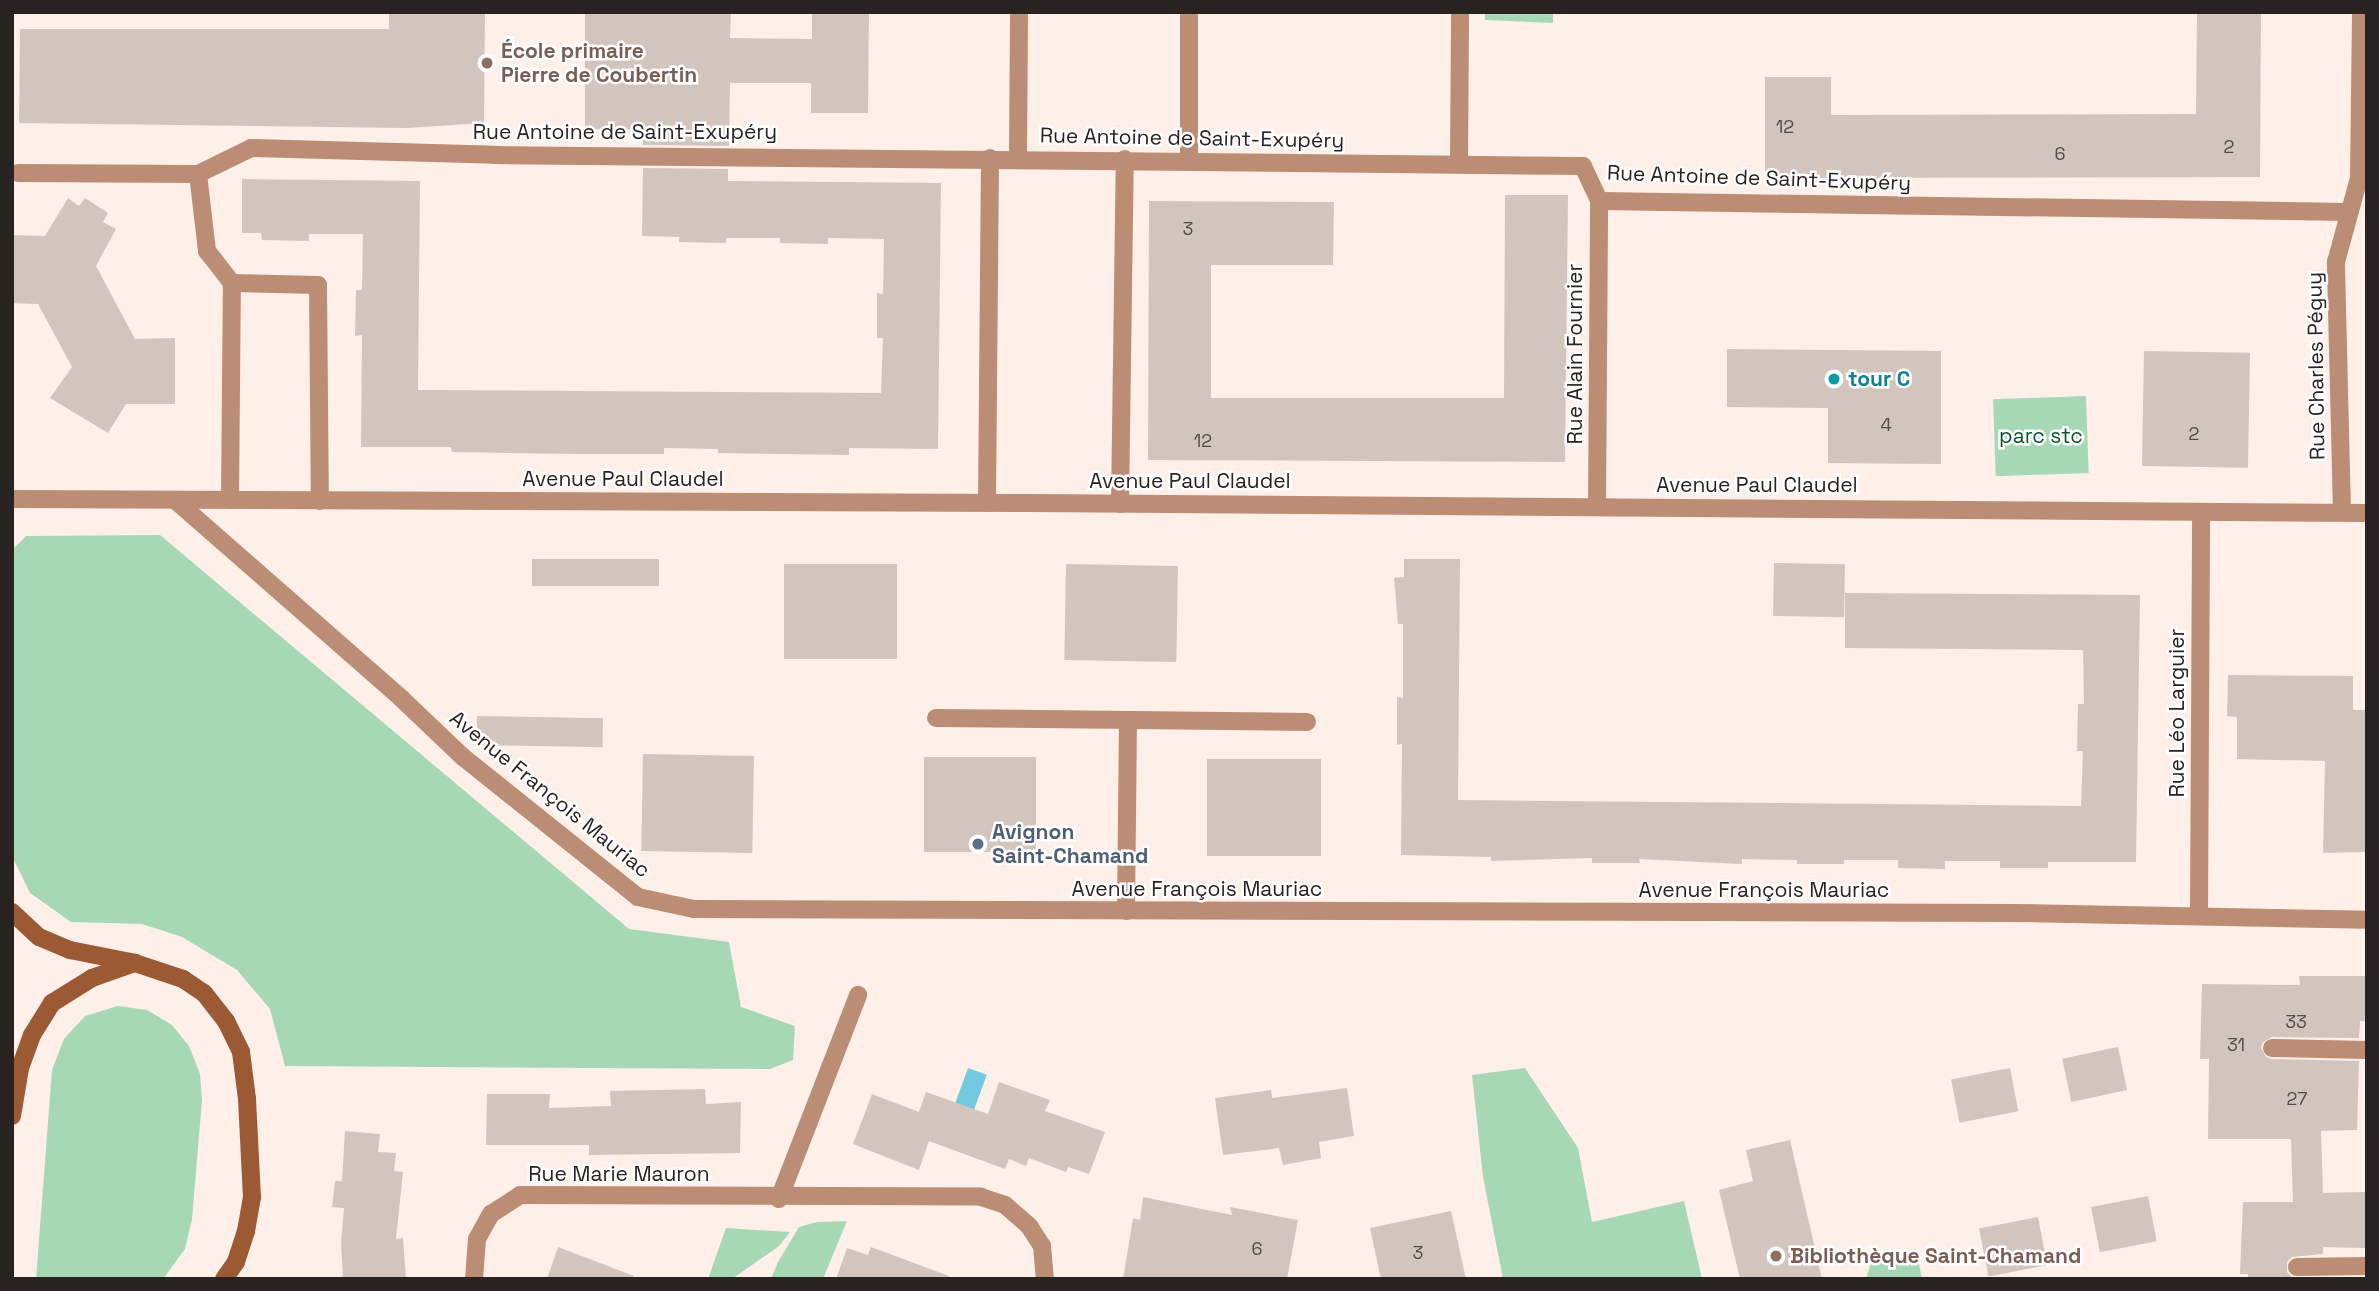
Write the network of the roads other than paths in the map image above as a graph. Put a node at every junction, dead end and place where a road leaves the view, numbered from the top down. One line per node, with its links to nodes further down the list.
1 (1019, 12): 6 (street)
2 (1189, 12): 8 (street)
3 (1460, 12): 9 (street)
4 (2361, 12): 13 (street, Rue Charles Péguy)
5 (990, 158): 6 (street, Rue Antoine de Saint-Exupéry); 11 (street, Rue Antoine de Saint-Exupéry); 19 (street)
6 (1018, 158): 7 (street, Rue Antoine de Saint-Exupéry)
7 (1125, 159): 8 (street, Rue Antoine de Saint-Exupéry); 20 (street)
8 (1189, 161): 9 (street, Rue Antoine de Saint-Exupéry)
9 (1459, 164): 12 (street, Rue Antoine de Saint-Exupéry)
10 (18, 173): 11 (street, Rue Antoine de Saint-Exupéry)
11 (198, 174): 14 (street)
12 (1599, 201): 13 (street, Rue Antoine de Saint-Exupéry); 21 (street, Rue Alain Fournier)
13 (2349, 212): 23 (street, Rue Charles Péguy)
14 (232, 283): 17 (street); 18 (street)
15 (12, 499): 16 (street, Avenue Paul Claudel)
16 (175, 500): 17 (street, Avenue Paul Claudel); 28 (street, Avenue François Mauriac)
17 (230, 500): 18 (street, Avenue Paul Claudel)
18 (320, 500): 19 (street, Avenue Paul Claudel)
19 (987, 503): 20 (street, Avenue Paul Claudel)
20 (1120, 503): 21 (street, Avenue Paul Claudel)
21 (1597, 507): 22 (street, Avenue Paul Claudel)
22 (2201, 512): 23 (street, Avenue Paul Claudel); 30 (street, Rue Léo Larguier)
23 (2342, 512): 24 (street, Avenue Paul Claudel)
24 (2367, 513)
25 (936, 718): 26 (street)
26 (1128, 720): 27 (street); 28 (street)
27 (1307, 722)
28 (1126, 911): 30 (street, Avenue François Mauriac)
29 (12, 912): 32 (main road)
30 (2199, 915): 31 (street, Avenue François Mauriac)
31 (2367, 920)
32 (135, 963): 36 (main road); 40 (main road)
33 (858, 995): 37 (street)
34 (2272, 1048): 35 (street)
35 (2367, 1050)
36 (12, 1116)
37 (779, 1199): 41 (street, Rue Marie Mauron); 42 (street, Rue Marie Mauron)
38 (2367, 1266): 39 (street)
39 (2297, 1267)
40 (224, 1279)
41 (474, 1279)
42 (1045, 1279)

